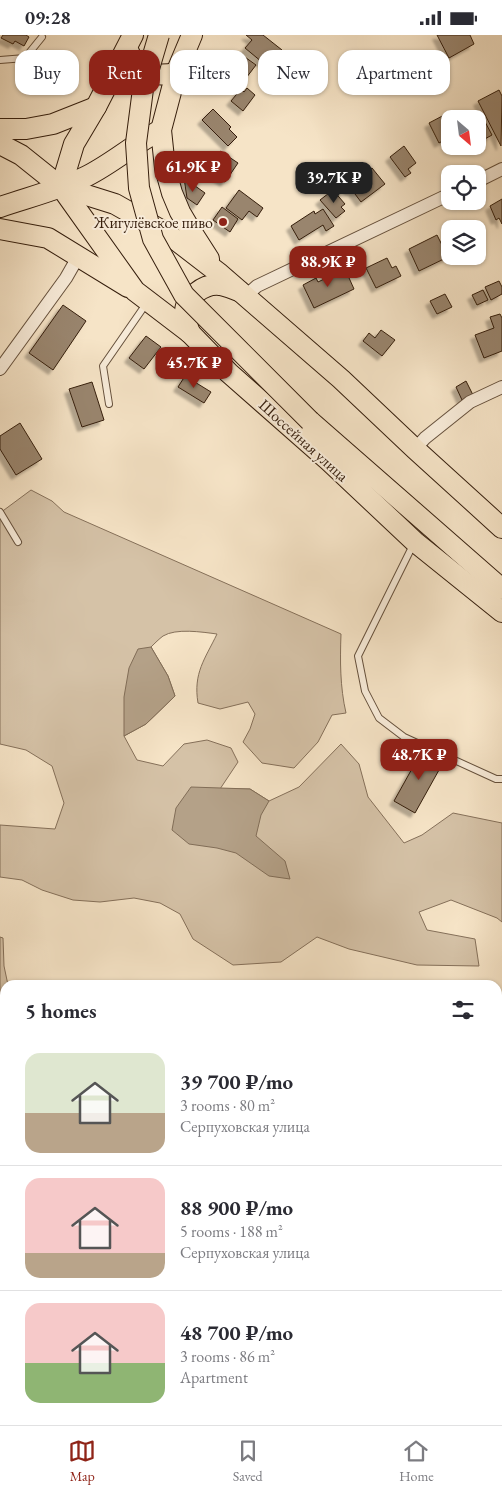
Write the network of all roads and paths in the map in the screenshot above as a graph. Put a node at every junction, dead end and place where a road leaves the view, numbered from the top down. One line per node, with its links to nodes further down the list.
1 (43, 35): 6 (lane)
2 (159, 35): 32 (main road, Шоссейная улица, bridge)
3 (192, 35): 5 (main road)
4 (130, 41): 7 (main road); 9 (main road)
5 (186, 50)
6 (0, 60)
7 (170, 74)
8 (170, 95): 11 (main road)
9 (96, 107): 10 (main road); 15 (main road)
10 (0, 129)
11 (161, 129): 15 (main road); 20 (main road)
12 (0, 144): 15 (main road)
13 (502, 169): 14 (street)
14 (486, 177)
15 (61, 187): 17 (main road); 20 (main road); 22 (main road, Шоссейная улица)
16 (441, 198): 21 (street)
17 (0, 207)
18 (0, 229): 19 (main road)
19 (78, 257): 22 (main road); 24 (street)
20 (220, 274): 21 (main road)
21 (243, 294): 23 (main road); 27 (main road)
22 (142, 296): 23 (main road, Шоссейная улица); 26 (lane)
23 (190, 333): 31 (main road, Шоссейная улица)
24 (0, 369)
25 (502, 387): 27 (street)
26 (109, 404)
27 (415, 449): 29 (main road)
28 (0, 512): 30 (lane)
29 (502, 528)
30 (18, 542)
31 (415, 542): 33 (main road, Шоссейная улица); 34 (lane)
32 (502, 589)
33 (502, 612)
34 (502, 779)

